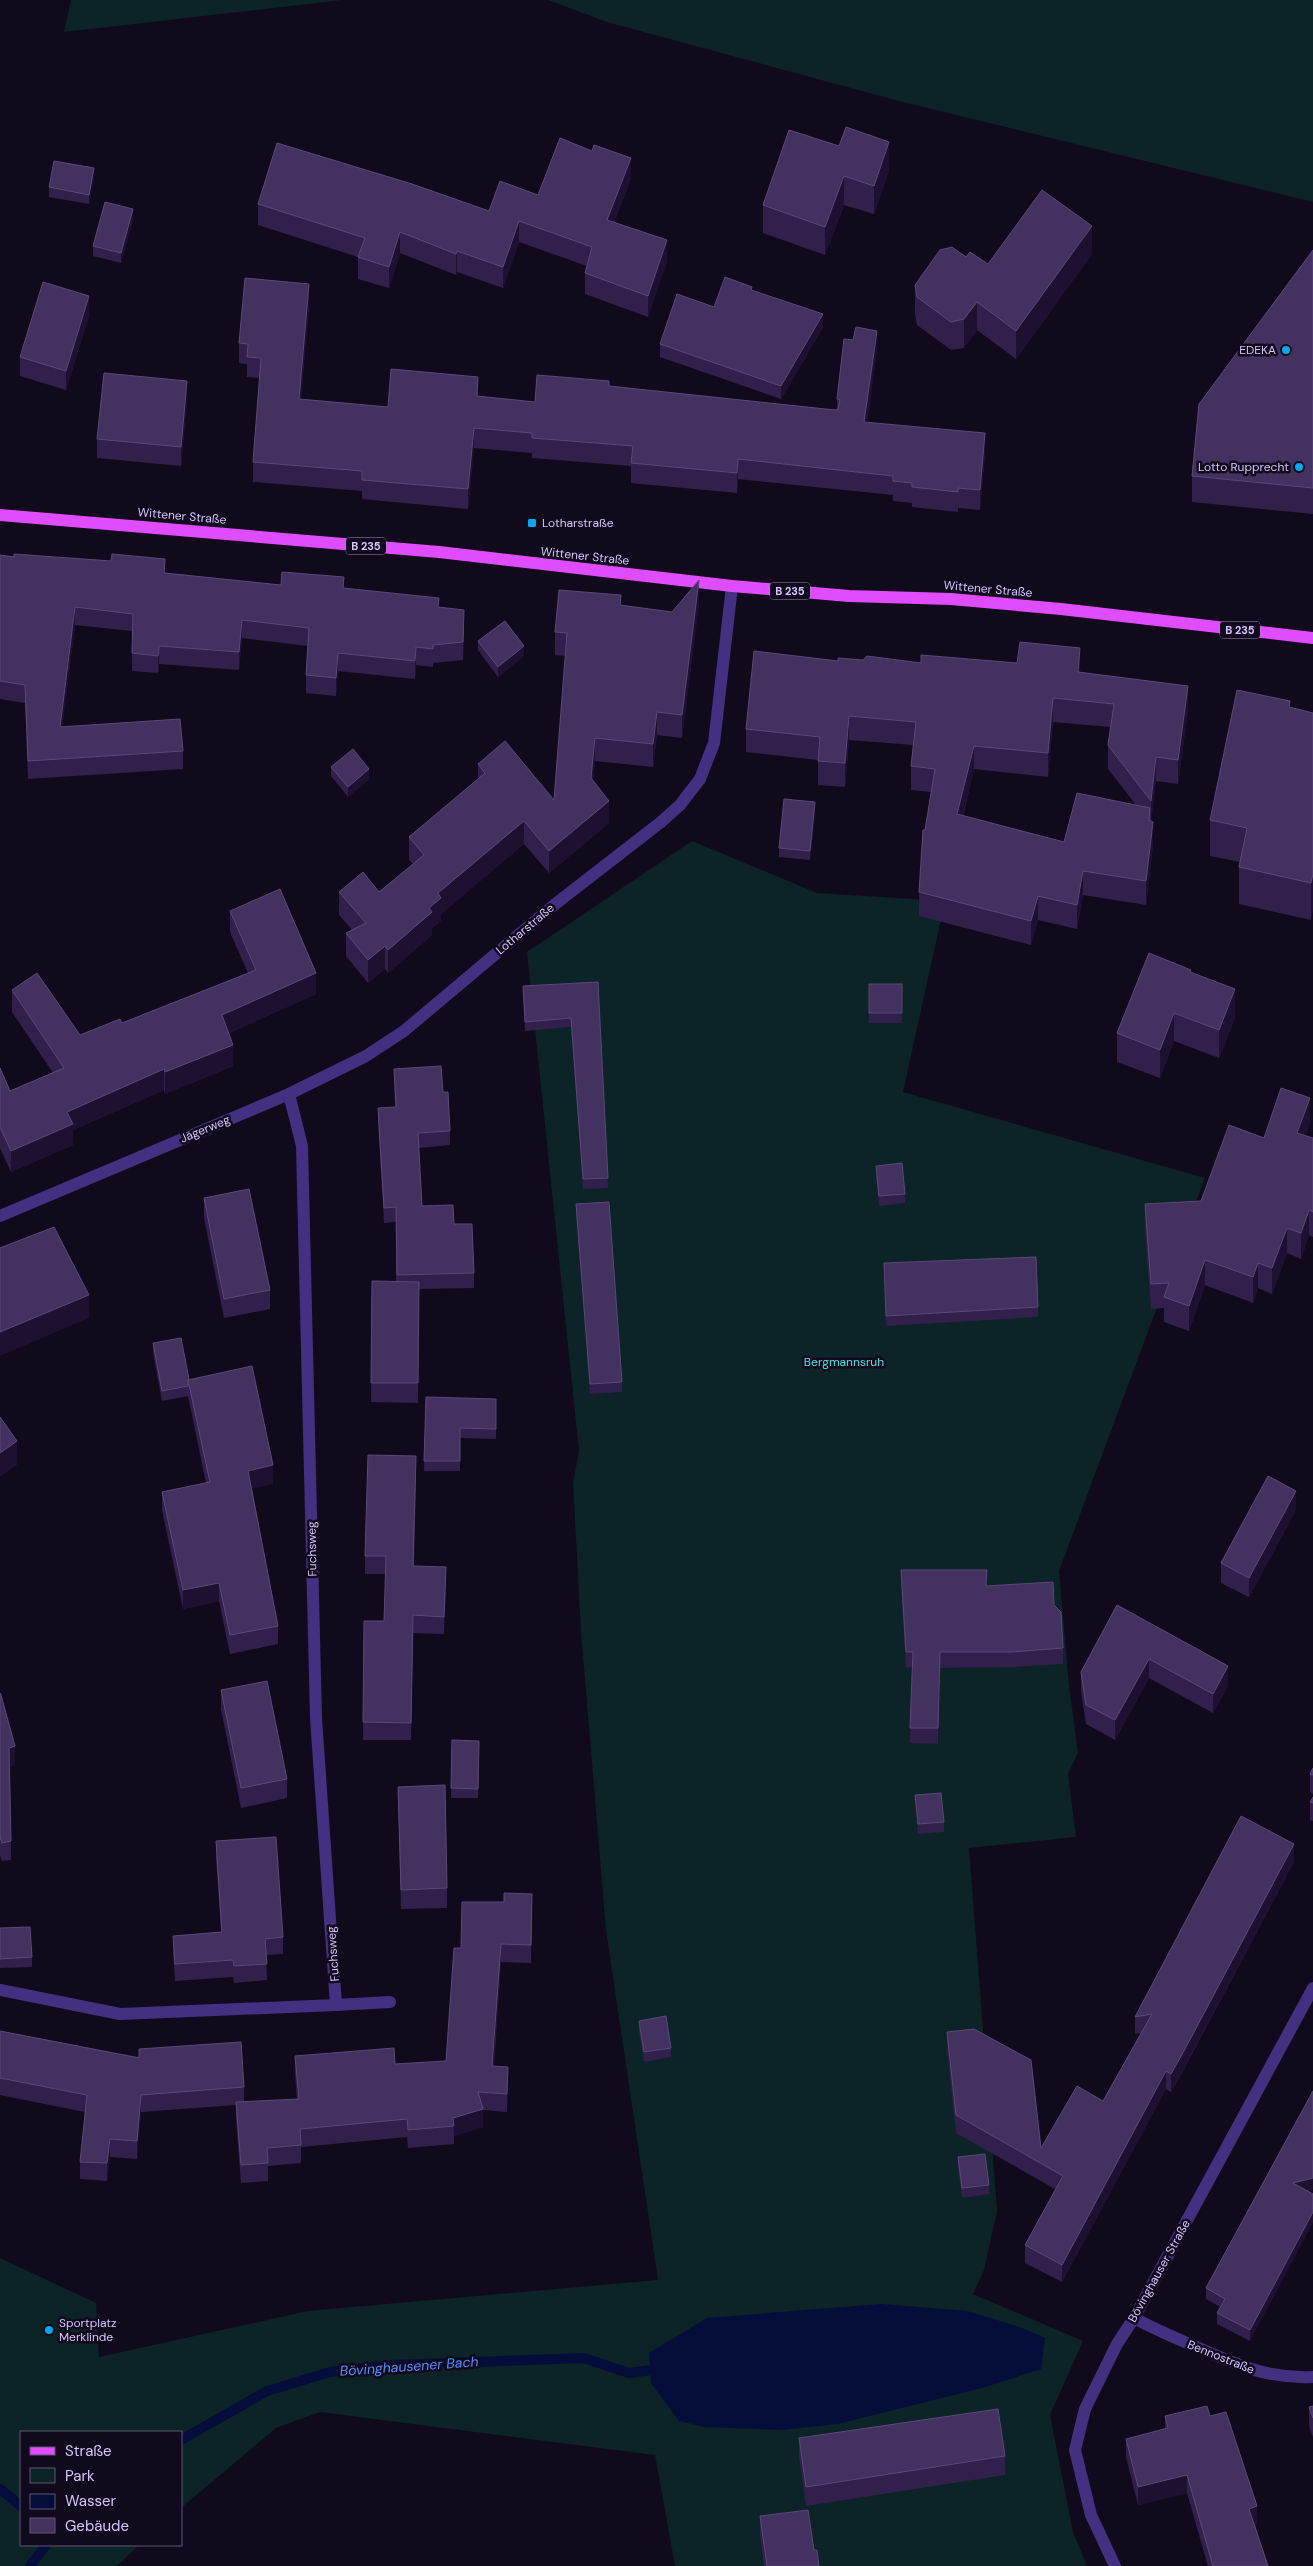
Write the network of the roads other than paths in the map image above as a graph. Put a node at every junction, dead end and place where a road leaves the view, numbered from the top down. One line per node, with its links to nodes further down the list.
1 (0, 515): 2 (main road, Wittener Straße / B 235)
2 (732, 586): 3 (main road, Wittener Straße / B 235); 4 (street, Lotharstraße)
3 (1313, 638)
4 (404, 1031): 5 (street, Jägerweg)
5 (289, 1094): 6 (street, Jägerweg); 10 (street, Fuchsweg)
6 (0, 1216)
7 (1313, 1988): 11 (street, Bövinghauser Straße)
8 (0, 1990): 10 (street)
9 (390, 2002): 10 (street)
10 (336, 2005)
11 (1134, 2318): 12 (street, Bennostraße); 13 (street, Bövinghauser Straße)
12 (1313, 2377)
13 (1115, 2566)

